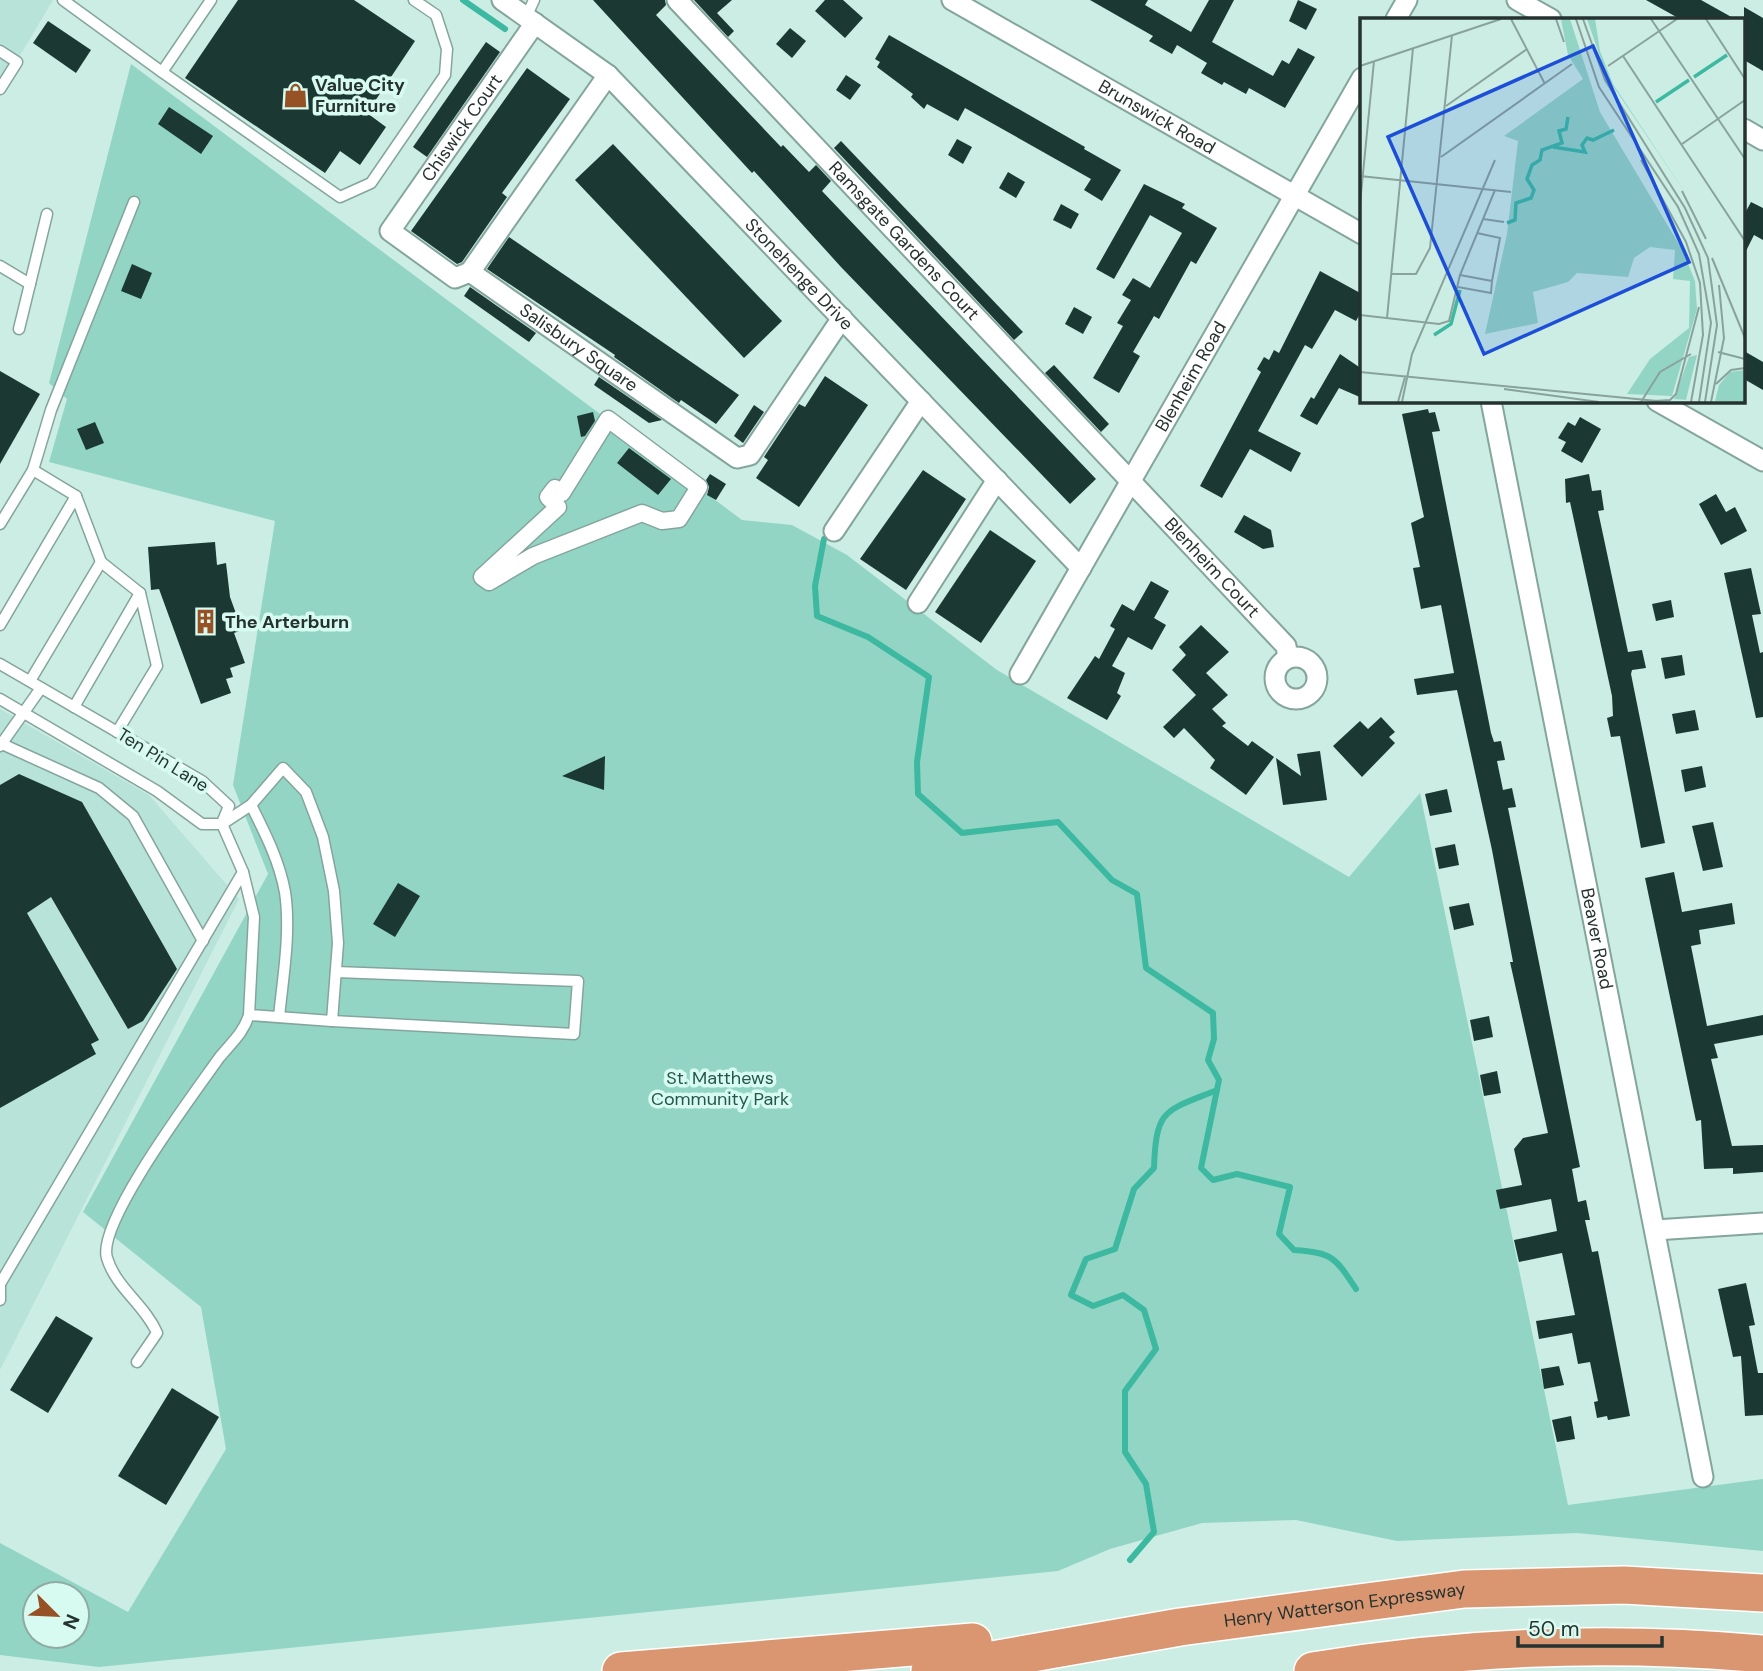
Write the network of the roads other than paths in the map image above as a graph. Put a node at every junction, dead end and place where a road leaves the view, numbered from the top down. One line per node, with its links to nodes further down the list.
1 (63, 0): 13 (lane)
2 (211, 0): 13 (lane)
3 (414, 0): 13 (lane)
4 (502, 0): 9 (street, Stonehenge Drive)
5 (677, 0): 34 (street, Ramsgate Gardens Court)
6 (952, 0): 19 (street, Brunswick Road)
7 (1407, 0): 10 (street)
8 (1517, 0): 11 (street)
9 (531, 13): 14 (street, Stonehenge Drive); 24 (street, Chiswick Court)
10 (1397, 18)
11 (1549, 18)
12 (0, 51): 16 (lane)
13 (162, 72)
14 (608, 75): 24 (street); 26 (street, Stonehenge Drive)
15 (1360, 81): 19 (street, Blenheim Road)
16 (0, 88)
17 (1746, 130): 18 (street)
18 (1763, 139)
19 (1294, 196): 22 (street, Brunswick Road); 34 (street, Blenheim Road)
20 (134, 202): 32 (lane)
21 (47, 214): 25 (lane)
22 (1360, 233)
23 (0, 266): 25 (lane)
24 (470, 272): 26 (street, Salisbury Square)
25 (30, 284): 27 (lane)
26 (842, 318): 28 (street, Stonehenge Drive)
27 (19, 329)
28 (921, 401): 33 (street, Stonehenge Drive); 37 (street)
29 (1491, 402): 63 (street, Beaver Road)
30 (1659, 402): 31 (street)
31 (1763, 461)
32 (33, 470): 35 (lane); 36 (lane)
33 (997, 480): 39 (street, Stonehenge Drive); 42 (street)
34 (1131, 481): 39 (street, Blenheim Road); 44 (street, Blenheim Court)
35 (76, 496): 38 (lane); 43 (lane)
36 (0, 524)
37 (834, 531)
38 (101, 562): 41 (lane); 47 (lane)
39 (1081, 568): 46 (street, Blenheim Road)
40 (489, 582): 40 (street)
41 (140, 593): 50 (lane); 52 (lane)
42 (918, 603)
43 (0, 625)
44 (1288, 658)
45 (0, 664): 47 (lane, Ten Pin Lane)
46 (1020, 674)
47 (30, 681): 48 (lane, Ten Pin Lane)
48 (41, 688): 50 (lane, Ten Pin Lane); 51 (lane)
49 (0, 699): 51 (lane, Ten Pin Lane)
50 (74, 707): 52 (lane, Ten Pin Lane)
51 (25, 713): 53 (lane); 55 (lane, Ten Pin Lane)
52 (117, 732): 55 (lane, Ten Pin Lane)
53 (1, 745): 57 (lane)
54 (251, 805): 55 (lane); 58 (lane); 60 (lane)
55 (222, 824): 56 (lane)
56 (243, 872): 57 (lane); 59 (lane)
57 (203, 942): 64 (lane)
58 (336, 972): 61 (lane); 61 (lane)
59 (249, 1015): 60 (lane); 66 (lane)
60 (279, 1017): 61 (lane)
61 (332, 1021)
62 (1763, 1223): 63 (street)
63 (1655, 1230): 67 (street, Beaver Road)
64 (0, 1284): 65 (lane)
65 (0, 1300)
66 (137, 1362)
67 (1703, 1477)
68 (1763, 1593): 69 (highway, Henry Watterson Expressway)
69 (1180, 1627): 71 (highway); 72 (highway, Henry Watterson Expressway)
70 (1763, 1654): 73 (highway)
71 (621, 1671)
72 (930, 1671)
73 (1313, 1671)

